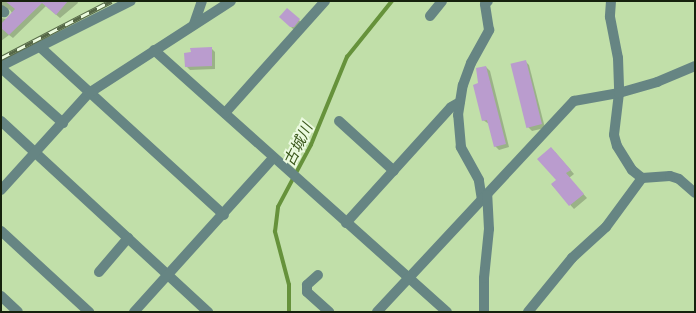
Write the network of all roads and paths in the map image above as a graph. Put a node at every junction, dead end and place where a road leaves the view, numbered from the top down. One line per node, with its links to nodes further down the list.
1 (130, 1): 10 (street)
2 (202, 1): 9 (street)
3 (231, 1): 9 (street)
4 (325, 1): 17 (street)
5 (442, 1): 8 (street)
6 (488, 1): 16 (street)
7 (611, 1): 14 (street)
8 (430, 16)
9 (194, 24): 11 (street)
10 (40, 47): 13 (street); 15 (street)
11 (154, 50): 15 (street); 17 (street)
12 (695, 66): 14 (street)
13 (1, 67): 20 (street)
14 (619, 93): 24 (street); 27 (street)
15 (90, 94): 20 (street); 28 (street)
16 (460, 102): 23 (street); 27 (street)
17 (225, 113): 22 (street)
18 (339, 121): 23 (street)
19 (1, 122): 21 (street)
20 (63, 123): 21 (street)
21 (35, 154): 25 (street); 31 (street)
22 (273, 158): 28 (street); 29 (street)
23 (394, 171): 29 (street)
24 (642, 178): 26 (street); 45 (street)
25 (1, 190)
26 (695, 193)
27 (485, 197): 35 (street); 44 (street)
28 (224, 215): 33 (street)
29 (346, 223): 35 (street)
30 (1, 231): 38 (street)
31 (128, 238): 32 (street); 33 (street)
32 (98, 272)
33 (168, 274): 39 (street); 40 (street)
34 (318, 275): 41 (street)
35 (407, 278): 42 (street); 43 (street)
36 (1, 296): 37 (street)
37 (18, 312)
38 (89, 312)
39 (134, 312)
40 (208, 312)
41 (329, 312)
42 (377, 312)
43 (446, 312)
44 (484, 312)
45 (528, 312)

